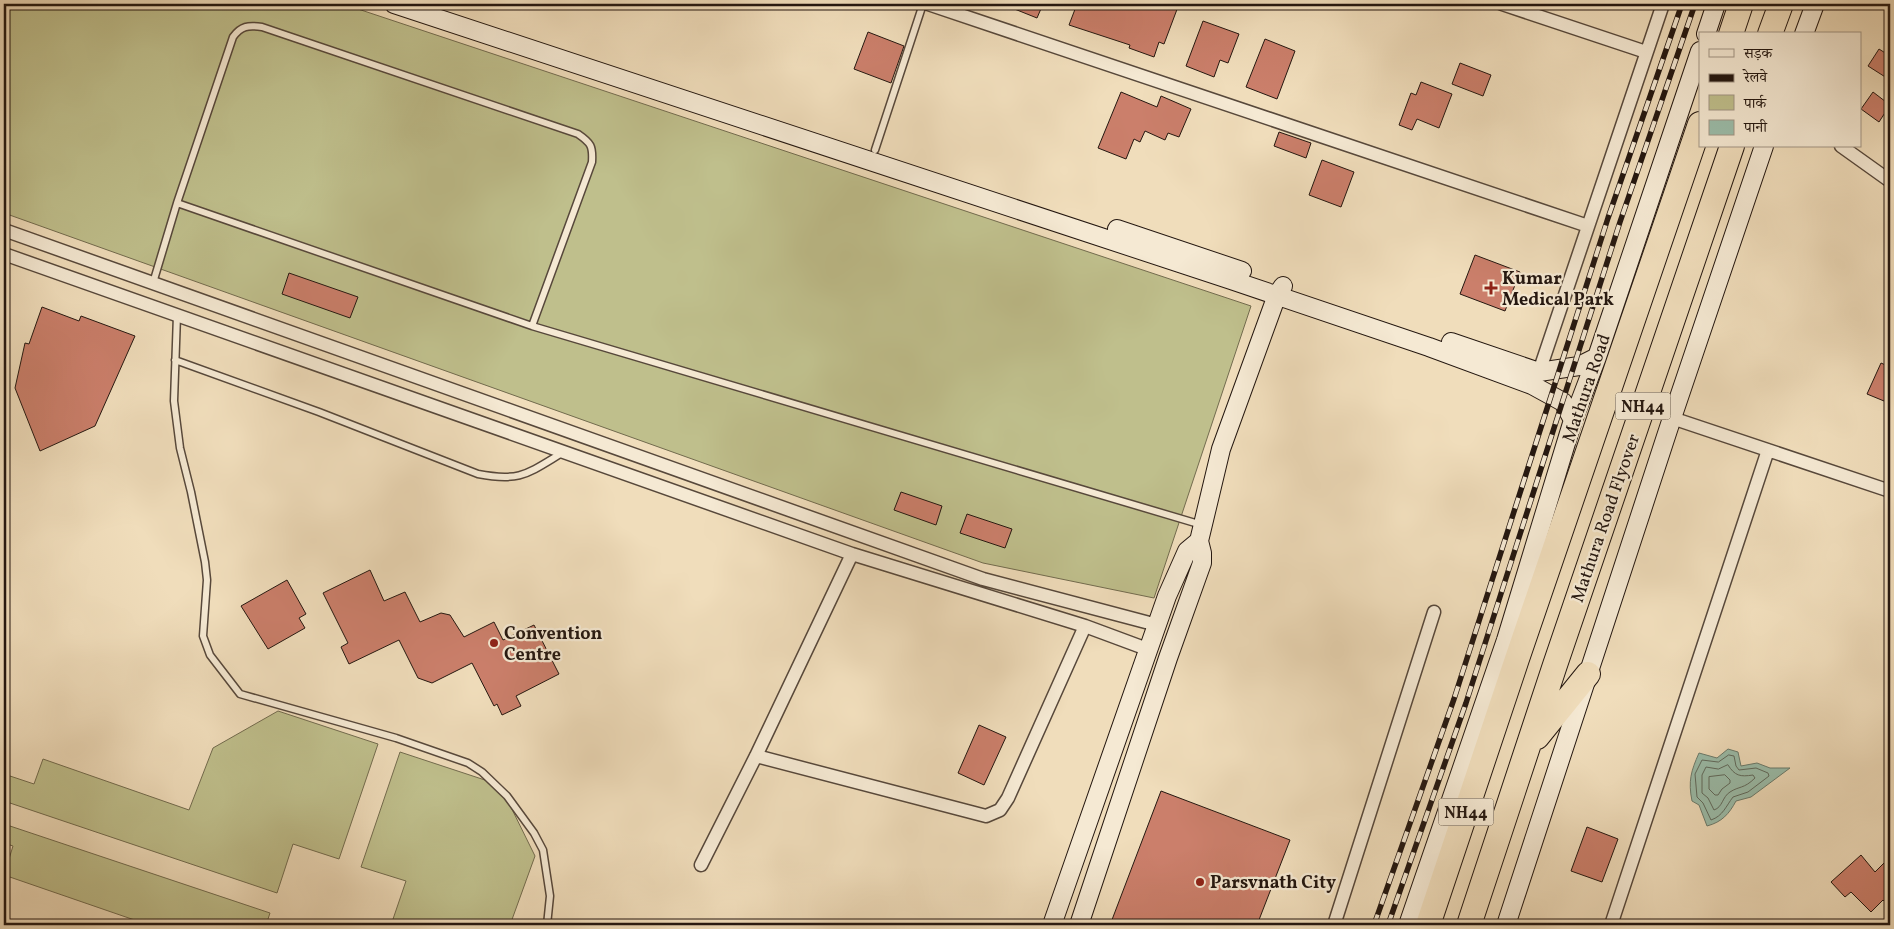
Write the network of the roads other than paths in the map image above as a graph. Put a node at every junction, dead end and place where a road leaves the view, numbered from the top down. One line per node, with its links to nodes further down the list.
1 (394, 4): 28 (street)
2 (431, 4): 21 (street)
3 (923, 4): 21 (lane)
4 (928, 4): 24 (street)
5 (1502, 4): 15 (street)
6 (1662, 4): 15 (street)
7 (1716, 4): 11 (street)
8 (1741, 4): 12 (highway)
9 (1781, 4): 13 (highway)
10 (1814, 4): 14 (street)
11 (1707, 32)
12 (1732, 32)
13 (1771, 32)
14 (1805, 32)
15 (1646, 52): 24 (street)
16 (1699, 54): 31 (street, Mathura Road)
17 (1699, 127): 44 (highway, NH44)
18 (1731, 148): 47 (highway, Mathura Road Flyover / NH44)
19 (1763, 148): 34 (street)
20 (1844, 148): 22 (street)
21 (875, 150): 28 (street)
22 (1890, 182)
23 (177, 203): 27 (lane); 30 (lane); 30 (lane)
24 (1588, 226): 33 (street)
25 (4, 230): 27 (street)
26 (4, 254): 29 (street)
27 (153, 283): 42 (street)
28 (1280, 290): 33 (street); 35 (street); 39 (street)
29 (177, 315): 32 (lane); 37 (street)
30 (532, 326): 39 (lane)
31 (1597, 357): 33 (street); 35 (street, Mathura Road)
32 (175, 360): 37 (lane); 50 (lane)
33 (1538, 372)
34 (1672, 418): 36 (street); 46 (street)
35 (1573, 420): 44 (street, Mathura Road)
36 (1768, 450): 38 (street); 58 (street)
37 (563, 452): 40 (street)
38 (1890, 492)
39 (1201, 533): 42 (street); 52 (street)
40 (852, 554): 43 (street); 48 (street)
41 (1434, 612): 53 (street)
42 (1157, 625): 45 (street)
43 (1085, 626): 45 (street); 48 (street)
44 (1516, 637): 54 (street, Mathura Road); 55 (highway, NH44)
45 (1147, 649): 51 (street)
46 (1588, 674): 47 (highway); 57 (street)
47 (1528, 748): 56 (highway, NH44)
48 (756, 756): 49 (street)
49 (701, 865)
50 (547, 925)
51 (1052, 925)
52 (1079, 925)
53 (1334, 925)
54 (1408, 925)
55 (1428, 925)
56 (1470, 925)
57 (1506, 925)
58 (1611, 925)

